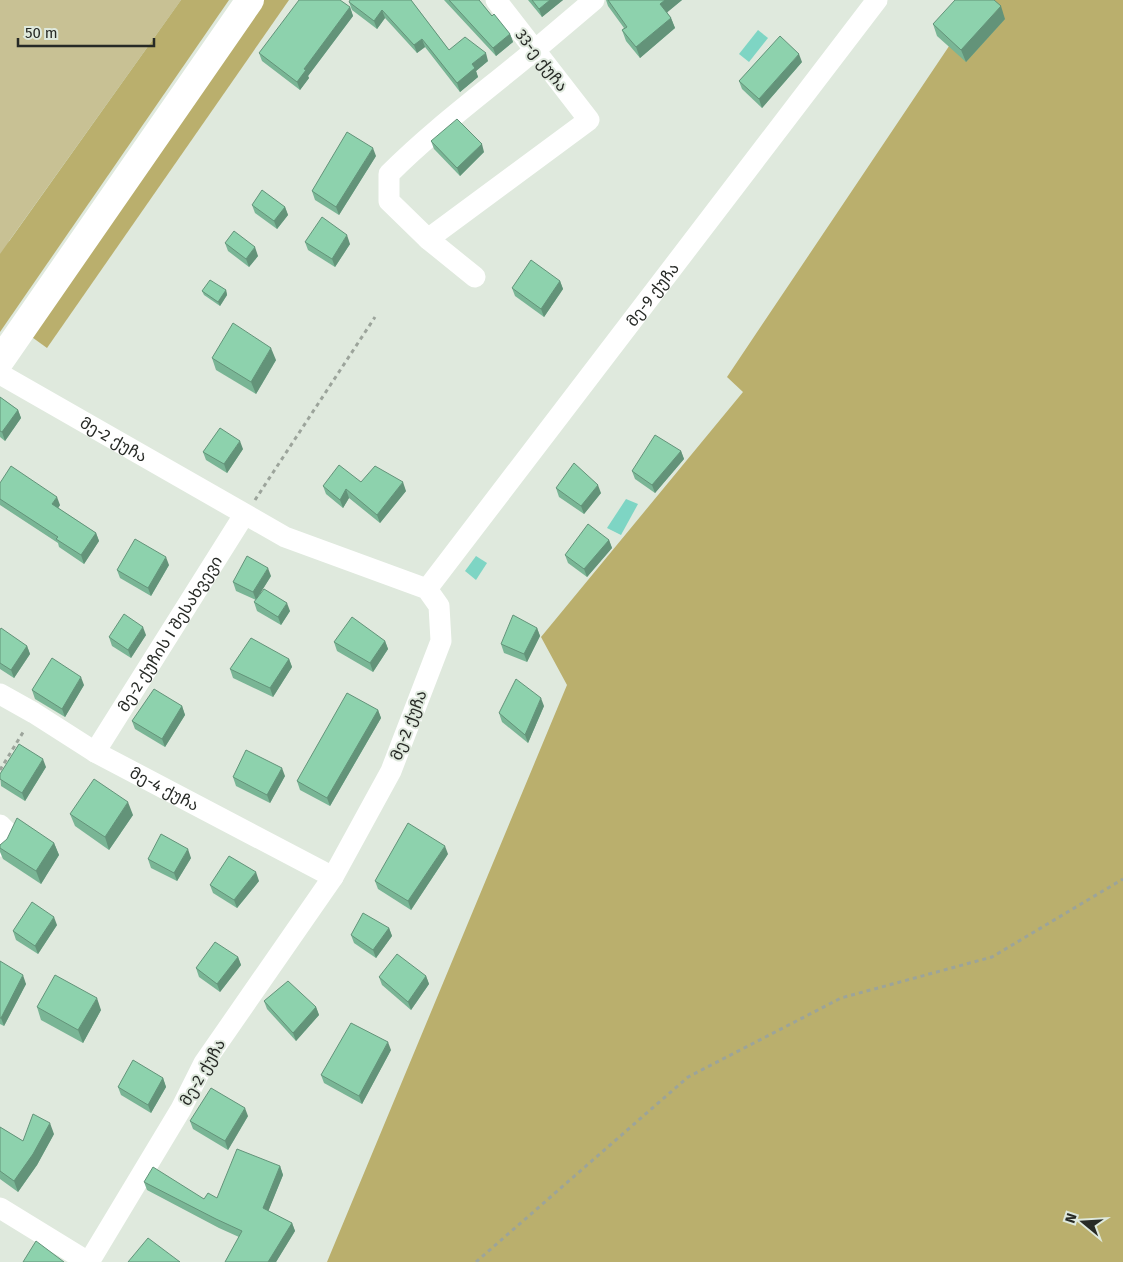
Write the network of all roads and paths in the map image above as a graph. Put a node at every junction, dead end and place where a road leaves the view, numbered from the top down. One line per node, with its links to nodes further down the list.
1 (250, 0): 9 (main road)
2 (496, 0): 5 (street, 33-ე ქუჩა)
3 (594, 0): 5 (street)
4 (877, 0): 12 (street, მე-9 ქუჩა)
5 (535, 50): 6 (street); 6 (street, 33-ე ქუჩა)
6 (428, 239): 7 (street)
7 (475, 277)
8 (375, 317): 11 (path)
9 (0, 361)
10 (0, 374): 11 (street, მე-2 ქუჩა)
11 (244, 515): 12 (street, მე-2 ქუჩა); 15 (street, მე-2 ქუჩის I შესახვევი)
12 (427, 589): 19 (street, მე-2 ქუჩა)
13 (0, 694): 14 (street, მე-4 ქუჩა)
14 (34, 713): 15 (street, მე-4 ქუჩა); 16 (path)
15 (95, 752): 19 (street, მე-4 ქუჩა)
16 (0, 770)
17 (0, 825): 18 (street)
18 (0, 846)
19 (333, 877): 22 (street, მე-2 ქუჩა)
20 (1123, 879): 23 (path)
21 (0, 1208): 22 (street)
22 (86, 1261)
23 (476, 1262)

